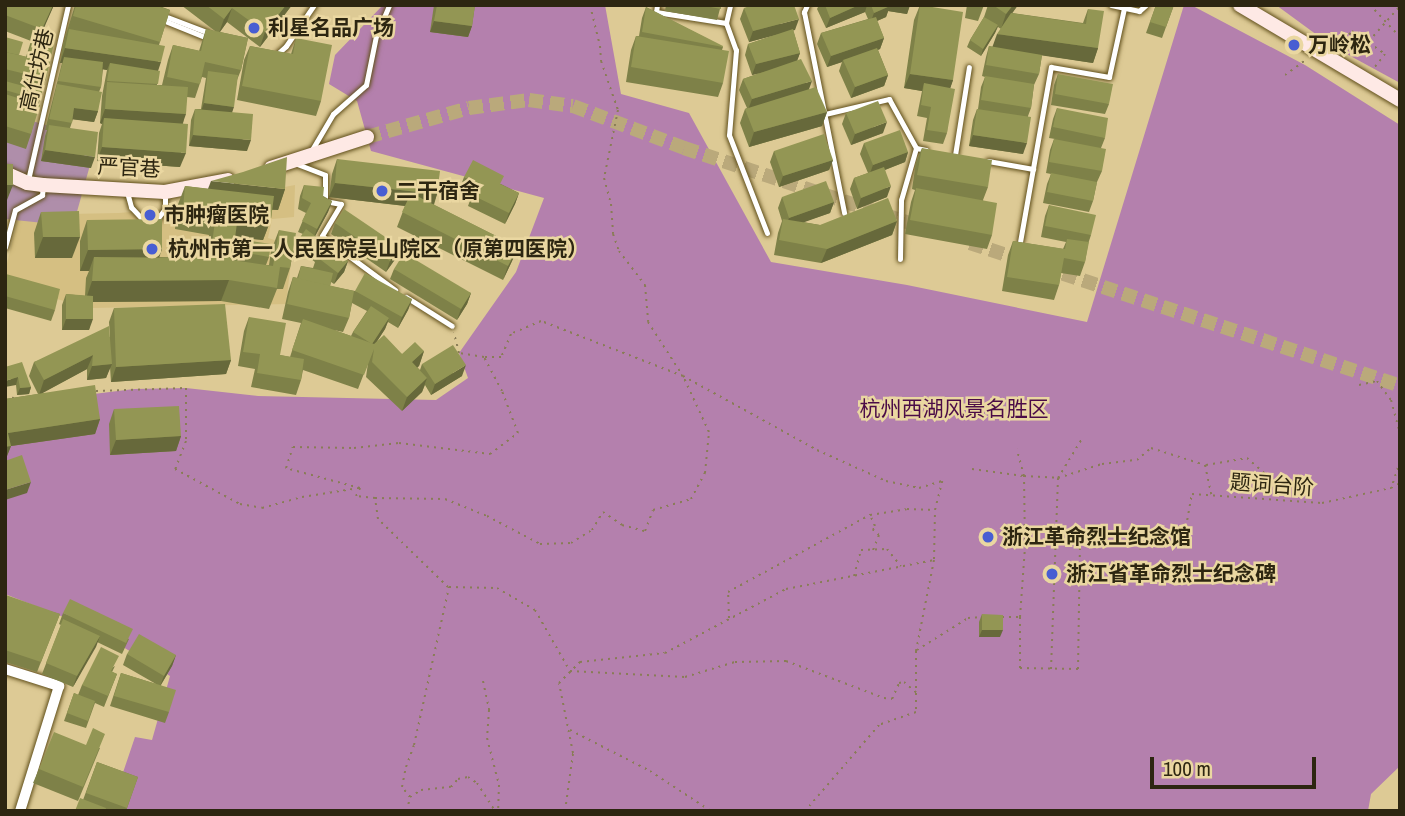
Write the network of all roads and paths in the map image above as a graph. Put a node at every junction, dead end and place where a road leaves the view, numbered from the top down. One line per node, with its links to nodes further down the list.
1 (68, 5): 39 (lane, 高仕坊巷)
2 (314, 5): 22 (lane)
3 (389, 5): 33 (lane)
4 (590, 5): 52 (path)
5 (657, 5): 17 (lane)
6 (730, 5): 17 (lane)
7 (807, 5): 27 (lane)
8 (1111, 5): 13 (lane)
9 (1146, 5): 13 (lane)
10 (1240, 5): 21 (street)
11 (1370, 5): 16 (path)
12 (1400, 6): 16 (path)
13 (1124, 8): 37 (lane)
14 (149, 10): 15 (lane)
15 (157, 18)
16 (1386, 21): 18 (path); 19 (path)
17 (726, 23): 46 (lane)
18 (1400, 37)
19 (1368, 42): 20 (path); 24 (path)
20 (1340, 46)
21 (1316, 52): 25 (path); 26 (street)
22 (273, 58)
23 (969, 67): 32 (lane)
24 (1374, 68)
25 (1285, 75)
26 (1400, 100)
27 (824, 114): 29 (lane); 43 (lane)
28 (367, 137): 33 (street, 严官巷)
29 (916, 148): 30 (lane); 49 (lane)
30 (929, 151)
31 (942, 153): 32 (lane)
32 (955, 155): 34 (lane)
33 (309, 156): 36 (street, 严官巷)
34 (968, 158)
35 (981, 160): 37 (lane)
36 (291, 161): 42 (street, 严官巷); 50 (lane)
37 (1033, 169): 47 (lane)
38 (5, 173): 39 (street, 严官巷)
39 (27, 183): 40 (street, 严官巷)
40 (43, 186): 41 (street, 严官巷); 48 (lane)
41 (127, 190): 42 (street, 严官巷); 44 (lane)
42 (165, 192): 44 (lane)
43 (844, 213)
44 (155, 223): 45 (lane)
45 (131, 226)
46 (767, 233)
47 (1020, 242)
48 (5, 247)
49 (900, 259)
50 (453, 326): 51 (path)
51 (484, 357): 52 (path); 66 (path)
52 (682, 376): 69 (path); 71 (path)
53 (1359, 385): 57 (path)
54 (90, 391): 66 (path)
55 (5, 397): 56 (path)
56 (19, 399)
57 (1400, 434)
58 (1083, 437): 64 (path)
59 (1017, 449): 63 (path)
60 (1400, 461): 67 (path)
61 (1205, 465): 64 (path); 68 (path); 70 (path)
62 (972, 469): 63 (path)
63 (1024, 476): 64 (path); 75 (path)
64 (1058, 478): 74 (path)
65 (1400, 484): 67 (path, 题词台阶)
66 (360, 488): 69 (path)
67 (1391, 488): 70 (path, 题词台阶)
68 (1211, 495): 70 (path, 题词台阶); 73 (path, 题词台阶)
69 (376, 498): 80 (path)
70 (1270, 499)
71 (935, 510): 72 (path); 77 (path)
72 (870, 515): 76 (path); 82 (path)
73 (1080, 541): 74 (path); 85 (path)
74 (1053, 544): 75 (path); 85 (path)
75 (1024, 547): 81 (path)
76 (873, 550): 78 (path); 79 (path)
77 (934, 560): 78 (path); 83 (path)
78 (902, 567): 79 (path)
79 (854, 577): 82 (path)
80 (449, 587): 86 (path); 90 (path)
81 (1020, 617): 83 (path); 85 (path)
82 (729, 619): 86 (path)
83 (916, 651): 88 (path)
84 (5, 669): 91 (street)
85 (1051, 669)
86 (570, 671): 88 (path); 89 (path)
87 (483, 681): 93 (path)
88 (919, 694): 96 (path)
89 (569, 729): 94 (path); 95 (path)
90 (410, 797): 92 (path); 93 (path)
91 (20, 811)
92 (407, 811)
93 (497, 811)
94 (565, 811)
95 (711, 811)
96 (805, 811)

